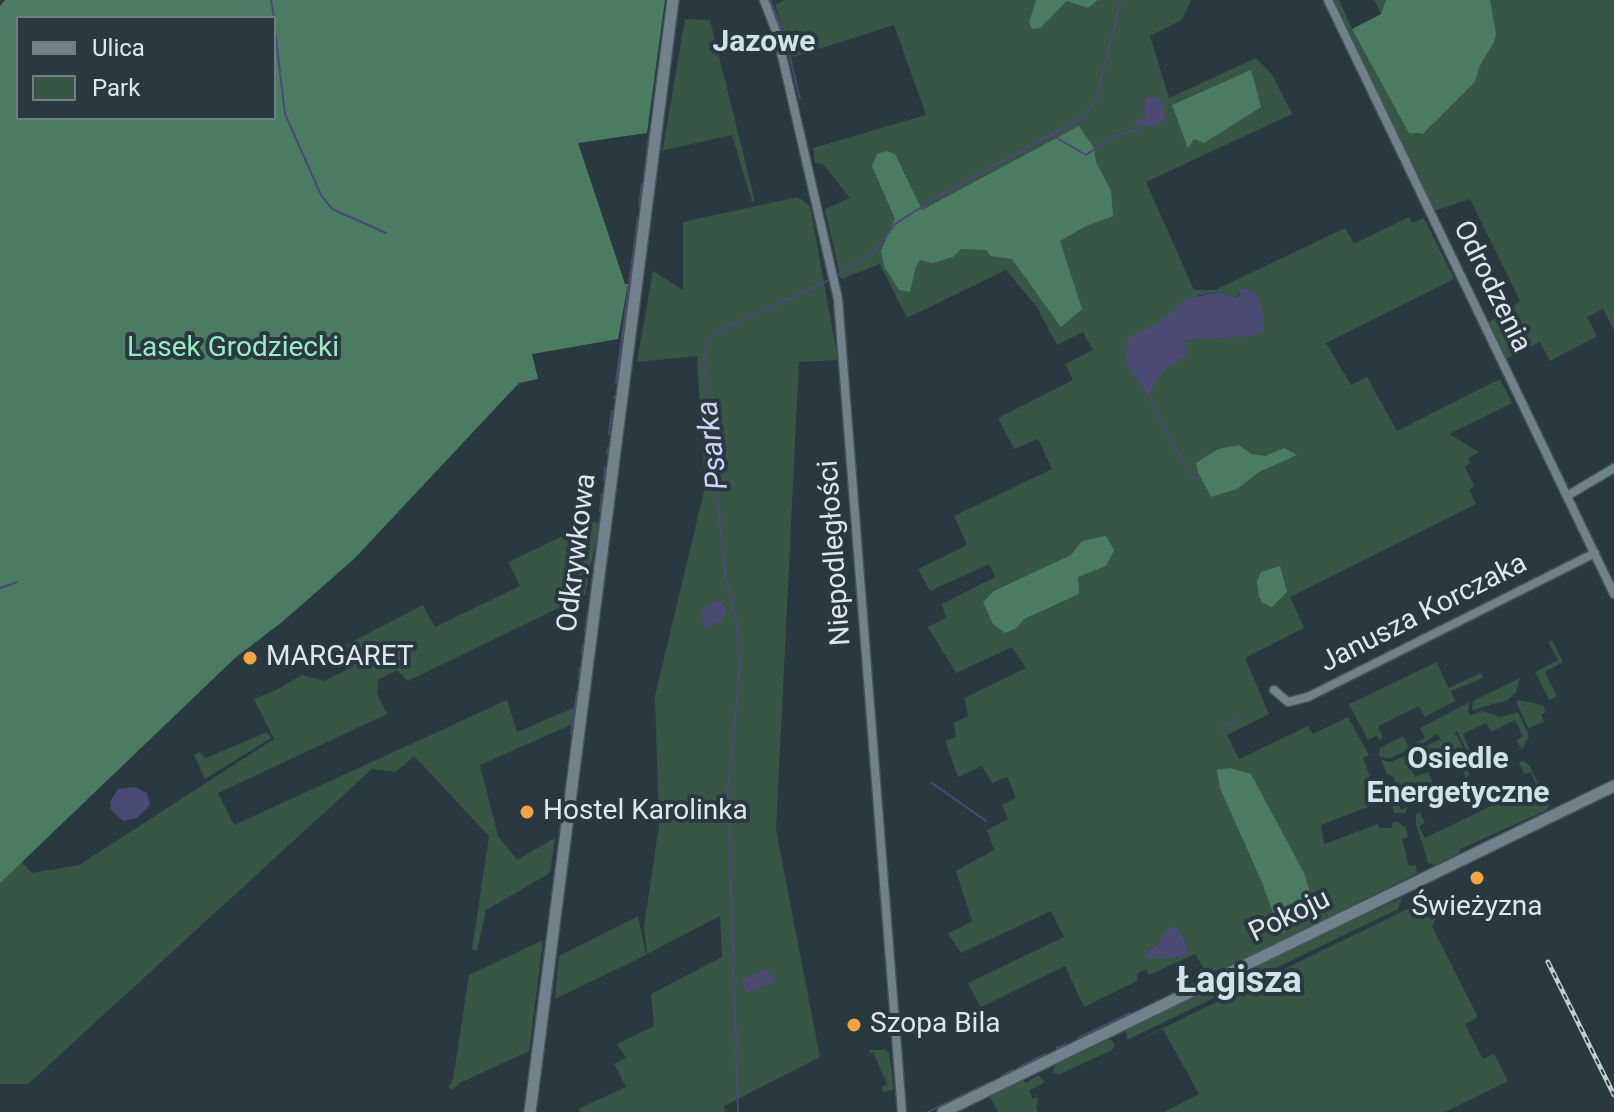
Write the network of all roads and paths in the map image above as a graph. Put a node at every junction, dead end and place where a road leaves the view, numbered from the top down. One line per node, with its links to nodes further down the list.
1 (673, 0): 10 (street, Odkrywkowa)
2 (764, 0): 11 (street, Niepodległości)
3 (1328, 0): 5 (street, Odrodzenia)
4 (1614, 468): 5 (street)
5 (1567, 496): 6 (street, Odrodzenia)
6 (1595, 553): 7 (street, Odrodzenia); 8 (street, Janusza Korczaka)
7 (1614, 594)
8 (1274, 690)
9 (1614, 786): 12 (street, Pokoju)
10 (530, 1112)
11 (902, 1112)
12 (943, 1112)

